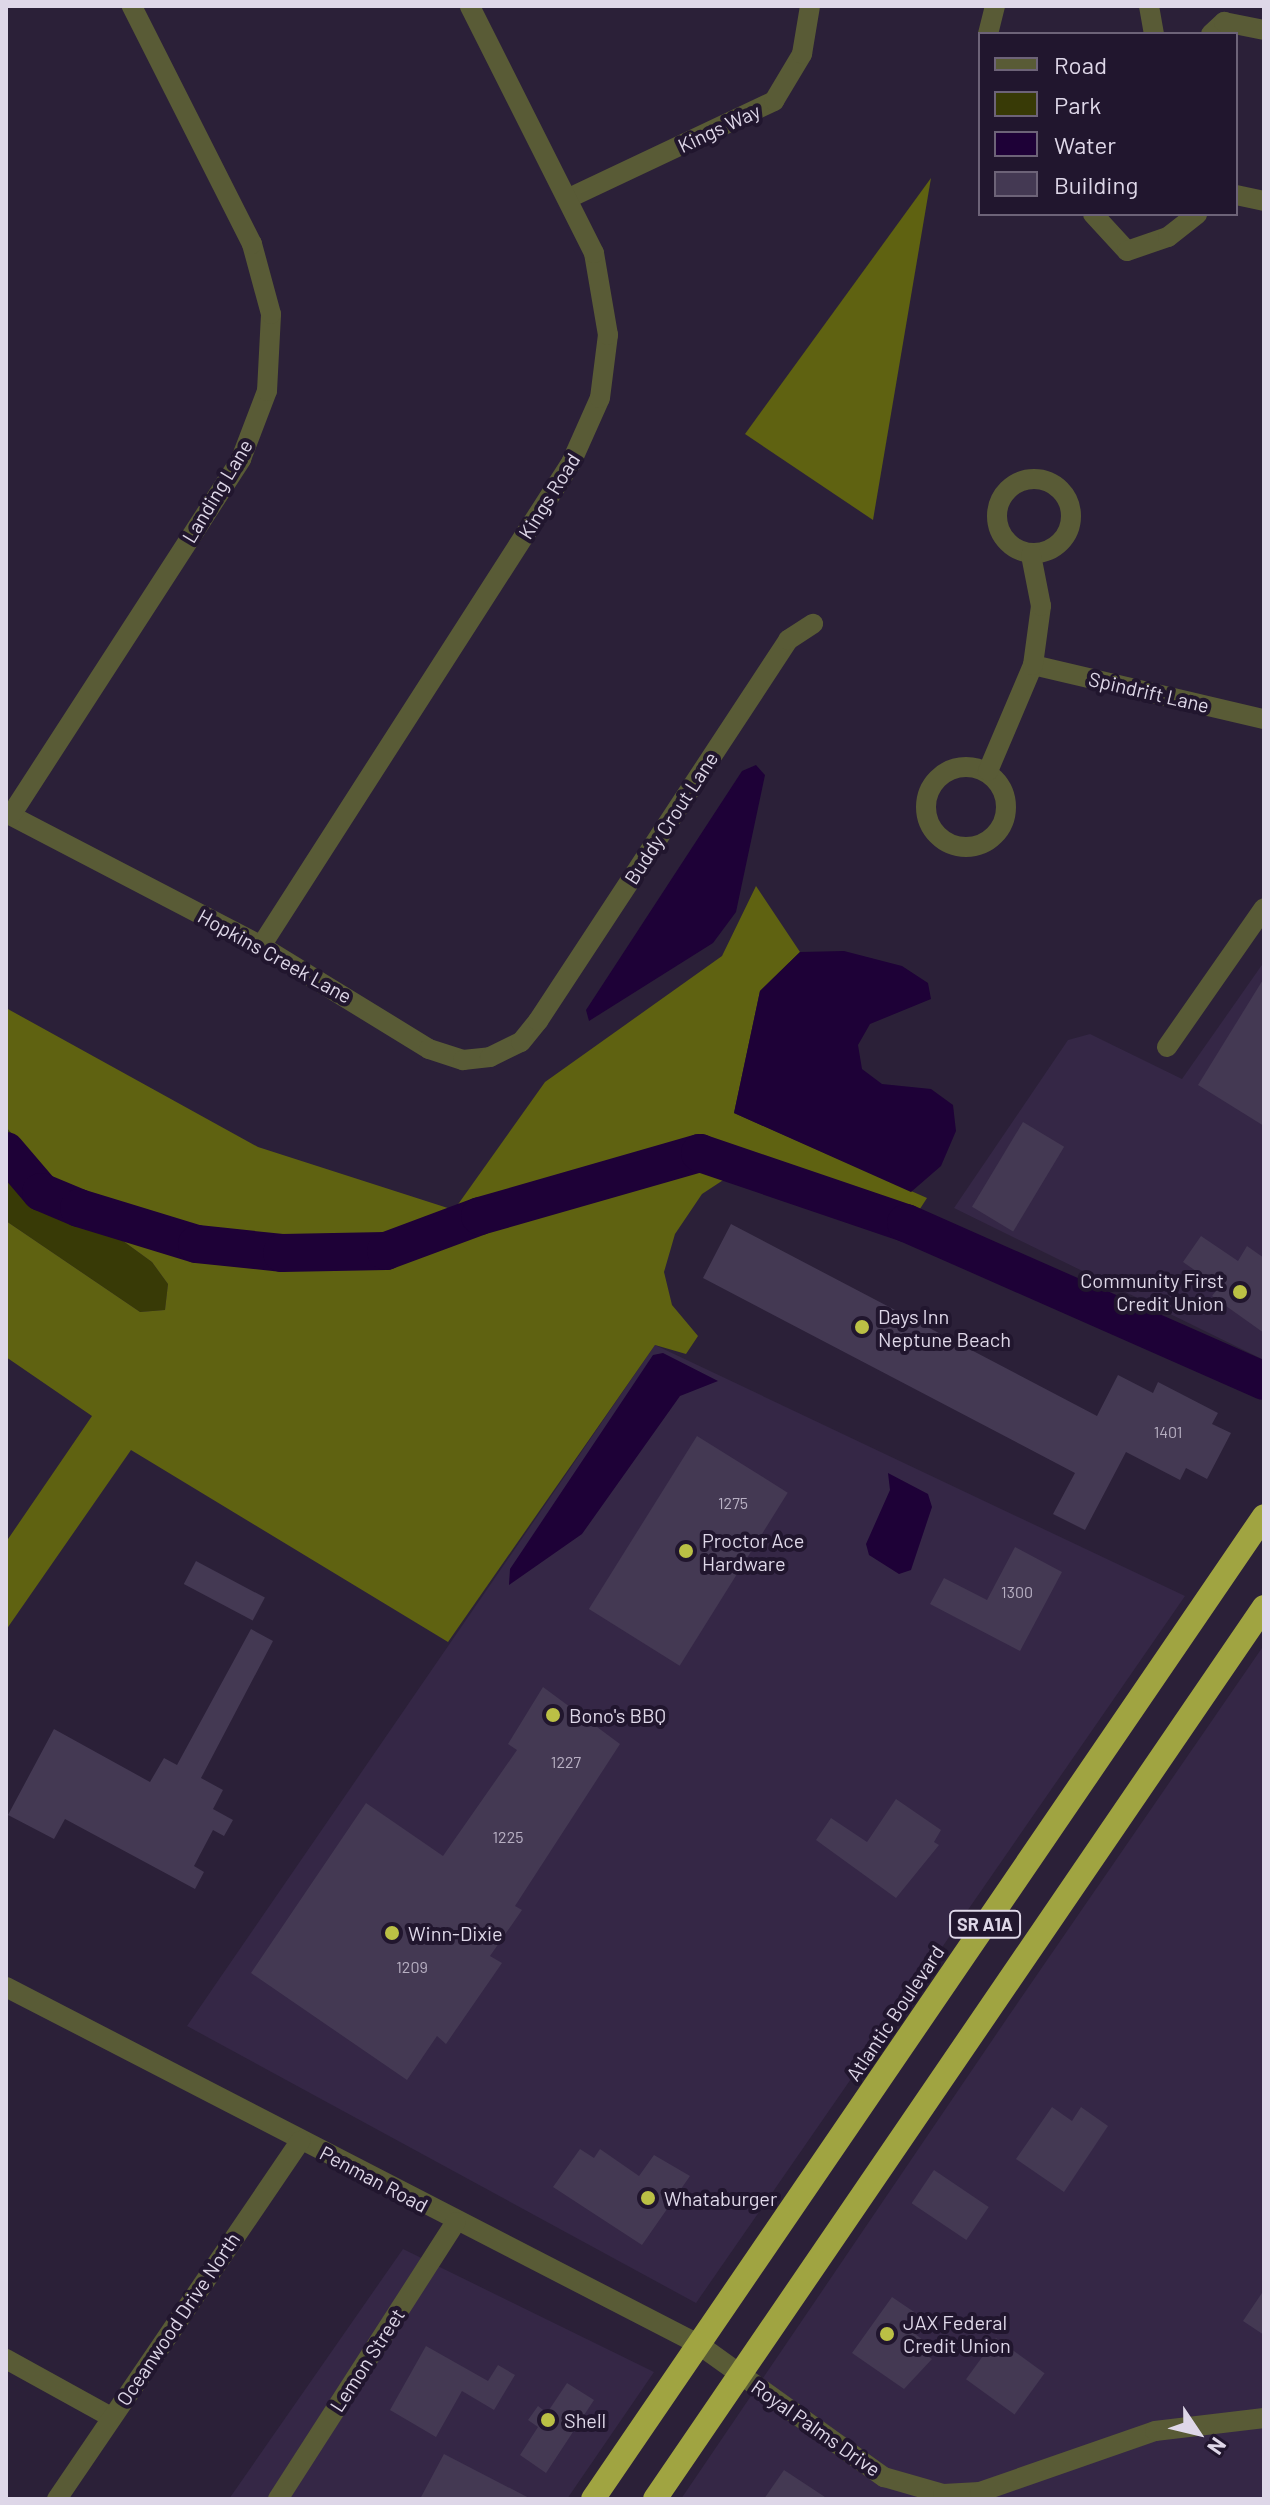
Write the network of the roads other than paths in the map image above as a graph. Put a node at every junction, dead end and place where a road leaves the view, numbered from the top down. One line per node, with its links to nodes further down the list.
1 (132, 6): 20 (street, Landing Lane)
2 (470, 6): 11 (street, Kings Road)
3 (810, 6): 11 (street, Kings Way)
4 (995, 6): 8 (street)
5 (1149, 6): 9 (street)
6 (1218, 21): 7 (street)
7 (1264, 30)
8 (988, 32)
9 (1154, 32)
10 (1238, 195): 12 (street)
11 (569, 198): 22 (street, Kings Road)
12 (1264, 201)
13 (1095, 216): 14 (street)
14 (1194, 216)
15 (1031, 555): 17 (street)
16 (813, 624): 23 (street, Buddy Crout Lane)
17 (1033, 665): 18 (street, Spindrift Lane); 19 (street)
18 (1264, 719)
19 (988, 771): 19 (street)
20 (8, 814): 22 (street, Hopkins Creek Lane)
21 (1264, 908): 24 (street)
22 (261, 946): 23 (street, Hopkins Creek Lane)
23 (538, 1021)
24 (1167, 1047)
25 (1264, 1516): 30 (highway, Atlantic Boulevard / SR A1A)
26 (1264, 1607): 32 (highway, SR A1A)
27 (6, 1987): 28 (street, Penman Road)
28 (300, 2141): 29 (street, Penman Road); 33 (street, Oceanwood Drive North)
29 (456, 2222): 30 (street, Penman Road); 36 (street, Lemon Street)
30 (698, 2344): 32 (street, Penman Road); 37 (highway, Atlantic Boulevard / SR A1A)
31 (6, 2359): 33 (street)
32 (740, 2374): 34 (street, Royal Palms Drive); 38 (highway, SR A1A)
33 (111, 2417): 35 (street, Oceanwood Drive North)
34 (1264, 2418)
35 (57, 2499)
36 (278, 2499)
37 (593, 2499)
38 (655, 2499)

